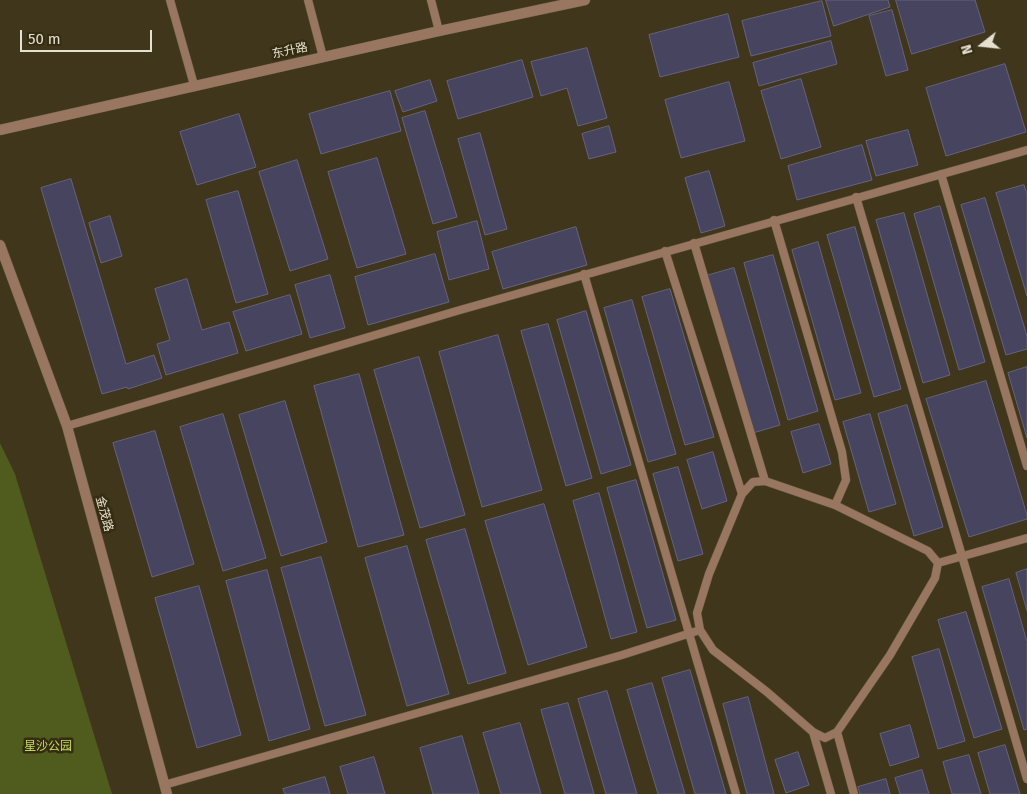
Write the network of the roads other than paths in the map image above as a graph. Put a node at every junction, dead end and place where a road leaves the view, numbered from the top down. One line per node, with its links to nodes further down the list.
1 (170, 0): 8 (lane)
2 (308, 0): 7 (lane)
3 (431, 0): 6 (lane)
4 (585, 0): 5 (street, 东升路)
5 (565, 2): 6 (street, 东升路)
6 (439, 30): 7 (street, 东升路)
7 (323, 57): 8 (street, 东升路)
8 (194, 85): 9 (street, 东升路)
9 (0, 130)
10 (1027, 150): 11 (lane)
11 (941, 174): 12 (lane); 19 (lane)
12 (856, 197): 13 (lane); 24 (lane)
13 (774, 220): 14 (lane); 22 (lane)
14 (694, 243): 16 (lane); 20 (lane)
15 (0, 245): 18 (street, 金茂路)
16 (665, 251): 17 (lane); 21 (lane)
17 (584, 274): 18 (lane); 27 (lane)
18 (67, 426): 31 (street, 金茂路)
19 (1027, 466)
20 (765, 481): 21 (lane); 22 (lane)
21 (742, 494): 26 (lane)
22 (835, 505): 25 (lane)
23 (1027, 538): 24 (lane)
24 (962, 556): 25 (lane); 30 (lane)
25 (938, 563): 29 (lane)
26 (700, 630): 27 (lane); 28 (lane)
27 (688, 633): 31 (lane); 32 (lane)
28 (813, 732): 29 (lane); 33 (lane)
29 (837, 732): 34 (lane)
30 (1027, 779)
31 (166, 789)
32 (736, 794)
33 (831, 794)
34 (854, 794)

